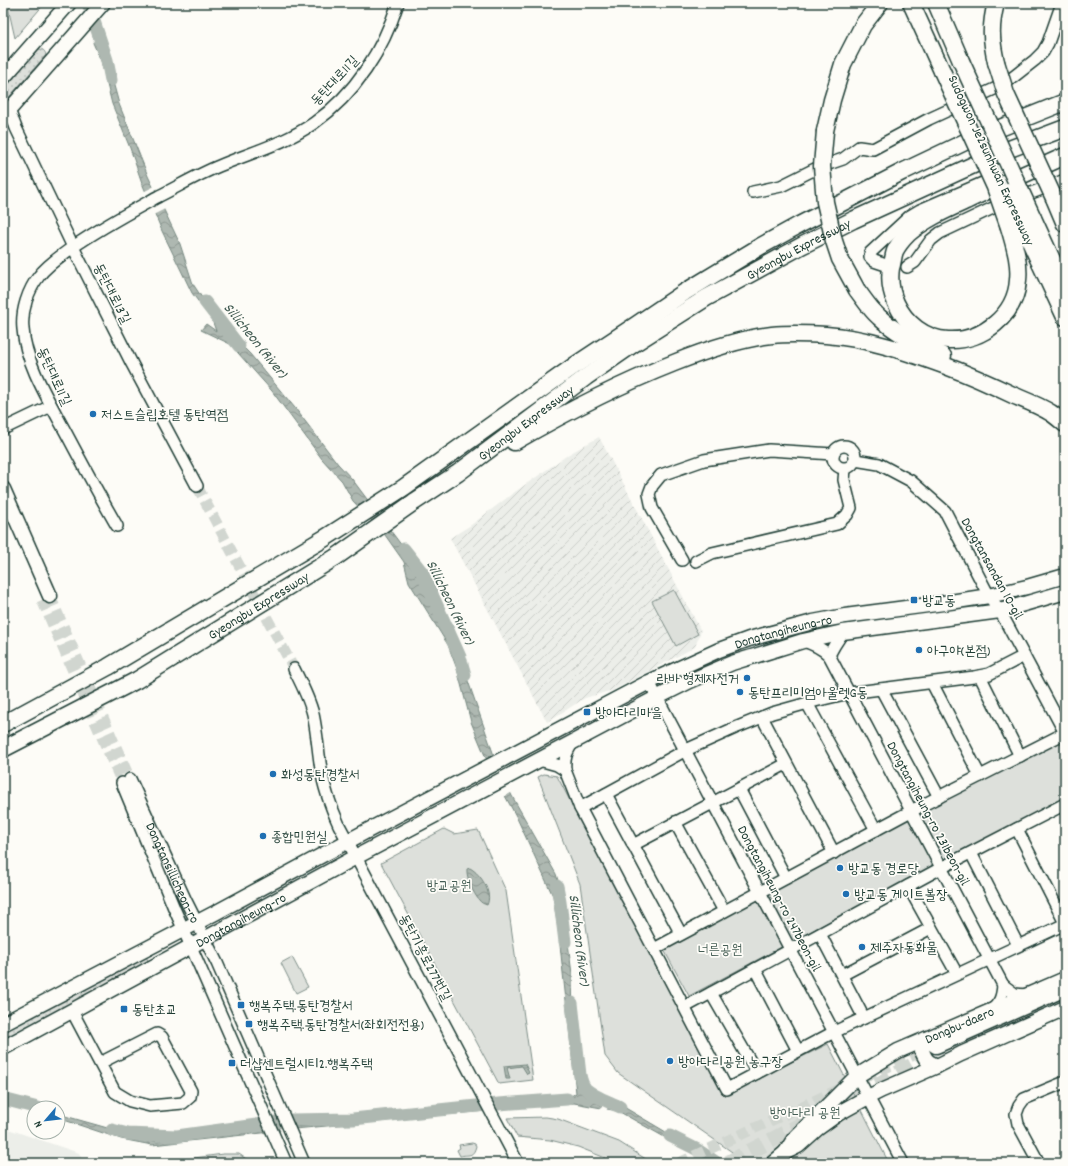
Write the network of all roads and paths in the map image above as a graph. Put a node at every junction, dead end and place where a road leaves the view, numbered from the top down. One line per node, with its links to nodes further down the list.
1 (69, 3): 11 (main road)
2 (103, 3): 14 (main road)
3 (398, 3): 23 (street, 동탄대로11길)
4 (880, 3): 29 (highway, bridge)
5 (911, 3): 10 (highway)
6 (920, 3): 10 (highway, Sudogwon Je2sunhwan Expressway)
7 (936, 3): 10 (highway, Sudogwon Je2sunhwan Expressway)
8 (996, 3): 22 (highway, bridge)
9 (1062, 3): 20 (street)
10 (951, 67): 21 (highway, Sudogwon Je2sunhwan Expressway, bridge); 21 (highway, bridge)
11 (3, 78)
12 (1065, 94): 15 (highway)
13 (1065, 102): 15 (highway, Gyeongbu Expressway)
14 (6, 114): 23 (street, 동탄대로13길)
15 (1003, 127): 59 (highway, Gyeongbu Expressway)
16 (1065, 128): 35 (highway, Gyeongbu Expressway)
17 (1065, 156): 21 (highway)
18 (1065, 180): 25 (street)
19 (985, 182): 24 (street)
20 (753, 192)
21 (1021, 222): 26 (highway, Sudogwon Je2sunhwan Expressway); 27 (highway, Sudogwon Je2sunhwan Expressway)
22 (1065, 224)
23 (73, 247): 28 (street, 동탄대로11길); 36 (street, 동탄대로13길)
24 (889, 266)
25 (907, 267)
26 (1065, 288)
27 (1065, 317)
28 (52, 406): 31 (street); 39 (street, 동탄대로11길)
29 (1051, 413): 30 (highway); 35 (highway)
30 (1065, 424)
31 (3, 430)
32 (833, 454): 33 (street); 34 (street); 40 (street)
33 (855, 460): 34 (street); 44 (street, Dongtansandan 10-gil)
34 (845, 469): 41 (street)
35 (458, 473): 62 (highway, Gyeongbu Expressway, bridge)
36 (197, 486)
37 (3, 489): 38 (main road)
38 (3, 513)
39 (117, 526)
40 (682, 560)
41 (696, 561)
42 (1065, 576): 44 (main road, Dongtangiheung-ro)
43 (1065, 592): 45 (main road, Dongtangiheung-ro)
44 (989, 596): 45 (street, Dongtansandan 10-gil); 52 (main road, Dongtangiheung-ro)
45 (1000, 610): 46 (main road, Dongtangiheung-ro); 49 (street, Dongtansandan 10-gil)
46 (843, 632): 47 (main road, Dongtangiheung-ro); 48 (street)
47 (803, 641): 48 (street); 56 (main road, Dongtangiheung-ro)
48 (829, 655): 55 (street, Dongtangiheung-ro 231beon-gil)
49 (1024, 656): 51 (street); 60 (street, Dongtansandan 10-gil)
50 (294, 669): 79 (street)
51 (980, 676): 53 (street); 64 (street)
52 (649, 682): 56 (street, Dongtangiheung-ro 247beon-gil); 79 (main road, Dongtangiheung-ro)
53 (932, 683): 54 (street); 68 (street)
54 (881, 689): 55 (street); 71 (street)
55 (849, 693): 57 (street); 75 (street, Dongtangiheung-ro 231beon-gil)
56 (658, 697): 61 (main road, Dongtangiheung-ro); 63 (street, Dongtangiheung-ro 247beon-gil)
57 (807, 703): 58 (street); 78 (street)
58 (762, 717): 63 (street); 66 (street)
59 (3, 724)
60 (1065, 733): 64 (street)
61 (573, 742): 65 (main road, Dongtangiheung-ro); 67 (street)
62 (3, 749)
63 (686, 750): 70 (street); 72 (street, Dongtangiheung-ro 247beon-gil)
64 (1020, 756): 68 (street)
65 (534, 762): 67 (street); 83 (main road, Dongtangiheung-ro)
66 (786, 764): 69 (street); 81 (street)
67 (565, 770): 74 (street)
68 (980, 776): 71 (street)
69 (739, 788): 72 (street); 85 (street)
70 (606, 794): 74 (street); 80 (street)
71 (939, 797): 75 (street)
72 (713, 802): 76 (street); 87 (street, Dongtangiheung-ro 247beon-gil)
73 (1064, 805): 77 (street)
74 (580, 808): 98 (street)
75 (911, 811): 78 (street); 84 (street, Dongtangiheung-ro 231beon-gil)
76 (675, 822): 80 (street); 88 (street)
77 (1017, 829): 82 (street); 90 (street)
78 (876, 830): 81 (street)
79 (348, 842): 83 (street, 동탄기흥로277번길); 89 (main road, Dongtangiheung-ro)
80 (633, 845): 93 (street)
81 (834, 853): 85 (street)
82 (971, 853): 84 (street); 96 (street)
83 (356, 857): 95 (main road, Dongtangiheung-ro); 129 (street, 동탄기흥로277번길)
84 (941, 868): 86 (street); 100 (street, Dongtangiheung-ro 231beon-gil)
85 (786, 878): 87 (street)
86 (908, 886): 91 (street); 94 (street)
87 (760, 892): 88 (street); 99 (street, Dongtangiheung-ro 247beon-gil)
88 (724, 911): 93 (street)
89 (196, 923): 92 (main road, Dongtangiheung-ro); 92 (street, Dongtansillicheon-ro); 95 (street, Dongtansillicheon-ro)
90 (1065, 924): 96 (street)
91 (931, 928): 102 (street); 103 (street)
92 (184, 929): 97 (street, Dongtansillicheon-ro); 115 (main road, Dongtangiheung-ro)
93 (681, 934): 98 (street)
94 (820, 934): 99 (street); 103 (street)
95 (204, 939): 97 (main road, Dongtangiheung-ro); 127 (street, Dongtansillicheon-ro)
96 (1018, 945): 100 (street)
97 (191, 946): 112 (main road, Dongtangiheung-ro); 128 (street, Dongtansillicheon-ro)
98 (654, 948): 110 (street)
99 (791, 950): 101 (street); 116 (street, Dongtangiheung-ro 247beon-gil)
100 (989, 959): 102 (street); 105 (street, Dongtangiheung-ro 231beon-gil)
101 (755, 969): 107 (street); 119 (street)
102 (957, 974): 114 (street)
103 (842, 976): 114 (street)
104 (1065, 978): 108 (main road, Dongbu-daero)
105 (1003, 986): 108 (street); 113 (street)
106 (1065, 988): 117 (highway, Dongbu-daero)
107 (711, 993): 110 (street); 122 (street)
108 (1026, 995): 113 (main road, Dongbu-daero)
109 (1065, 997): 117 (highway, Dongbu-daero)
110 (685, 1007): 122 (street)
111 (1065, 1008): 121 (main road)
112 (72, 1010): 118 (main road, Dongtangiheung-ro); 120 (street)
113 (991, 1011): 117 (main road, Dongbu-daero)
114 (864, 1018): 116 (street)
115 (3, 1024)
116 (834, 1032): 119 (street); 123 (street, Dongtangiheung-ro 247beon-gil)
117 (935, 1045): 121 (main road); 123 (main road, Dongbu-daero)
118 (3, 1048)
119 (798, 1051): 122 (street)
120 (100, 1063): 120 (street)
121 (937, 1066): 125 (main road)
122 (757, 1073)
123 (857, 1076): 125 (street, Dongtangiheung-ro 247beon-gil); 126 (main road, Dongbu-daero)
124 (1065, 1082): 132 (street)
125 (868, 1097): 126 (main road); 131 (street, Dongtangiheung-ro 247beon-gil)
126 (786, 1152): 130 (main road)
127 (303, 1160)
128 (286, 1163)
129 (518, 1163)
130 (773, 1163)
131 (903, 1163)
132 (1039, 1163)

